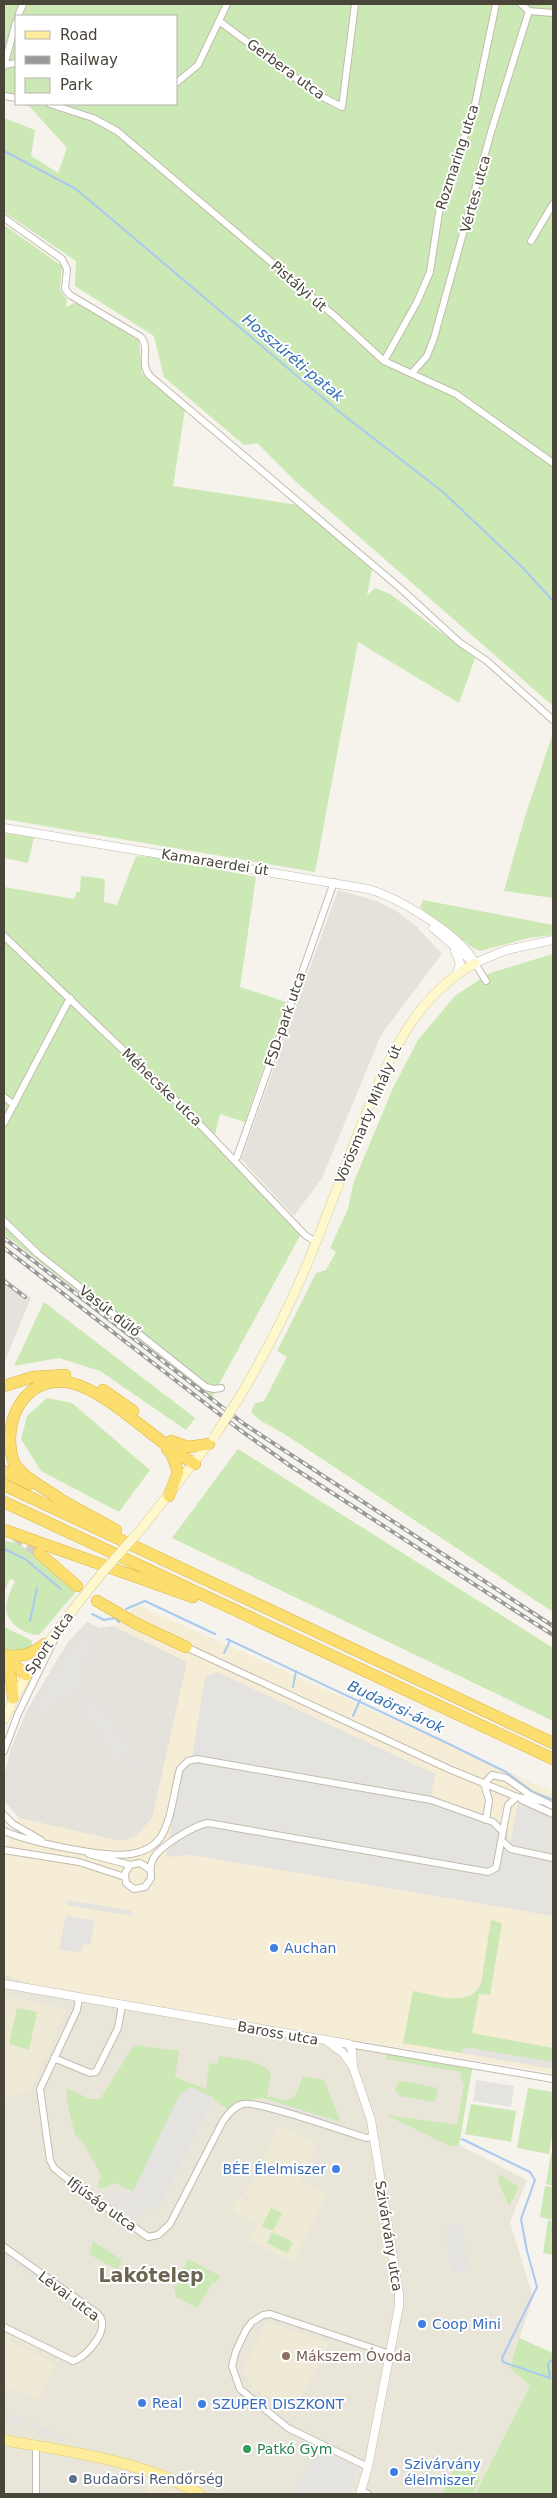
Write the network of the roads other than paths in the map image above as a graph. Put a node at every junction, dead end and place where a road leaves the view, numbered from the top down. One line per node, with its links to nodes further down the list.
1 (227, 4): 6 (street)
2 (355, 4): 6 (street, Gerbera utca)
3 (496, 4): 14 (street, Rozmaring utca)
4 (526, 6): 5 (street); 15 (street, Vértes utca)
5 (553, 13)
6 (219, 21): 9 (street)
7 (15, 26): 8 (street)
8 (4, 66)
9 (178, 81)
10 (53, 105): 14 (street, Pistályi út)
11 (553, 204): 13 (street)
12 (4, 218): 17 (street)
13 (531, 242)
14 (384, 361): 15 (street, Pistályi út)
15 (412, 373): 16 (street, Pistályi út)
16 (553, 462)
17 (553, 720)
18 (4, 828): 19 (street, Kamaraerdei út)
19 (334, 882): 20 (street, Kamaraerdei út); 31 (street, FSD-park utca)
20 (420, 915): 23 (street, Kamaraerdei út); 24 (street, Kamaraerdei út)
21 (4, 936): 27 (street, Méhecske utca)
22 (553, 940): 24 (street)
23 (451, 945): 24 (street, Kamaraerdei út); 25 (street, Kamaraerdei út)
24 (475, 962): 25 (main road, Vörösmarty Mihály út); 26 (street)
25 (457, 973): 33 (main road, Vörösmarty Mihály út)
26 (486, 981)
27 (70, 998): 29 (street); 33 (street, Méhecske utca)
28 (4, 1097): 29 (street)
29 (14, 1105): 30 (street)
30 (4, 1124)
31 (237, 1157)
32 (4, 1221): 35 (street, Vasút dűlő)
33 (316, 1242): 36 (main road, Vörösmarty Mihály út)
34 (4, 1386): 38 (highway)
35 (221, 1388)
36 (239, 1398): 37 (main road, Sport utca, bridge)
37 (211, 1441): 38 (highway); 39 (main road, Sport utca)
38 (166, 1442): 39 (highway); 42 (highway); 43 (highway)
39 (195, 1464): 42 (main road, Sport utca)
40 (4, 1471): 43 (highway)
41 (4, 1485): 47 (highway)
42 (169, 1496): 52 (main road, Sport utca, bridge)
43 (59, 1498): 47 (highway)
44 (4, 1502): 51 (highway)
45 (4, 1530): 48 (highway)
46 (4, 1538): 48 (highway)
47 (139, 1548): 60 (highway)
48 (41, 1549): 49 (highway); 51 (highway)
49 (77, 1586)
50 (97, 1601): 54 (highway)
51 (247, 1614): 62 (highway)
52 (58, 1627): 53 (main road, Sport utca); 61 (street)
53 (45, 1644): 55 (highway); 57 (main road, Sport utca)
54 (186, 1647): 63 (street)
55 (4, 1656): 57 (highway)
56 (4, 1666): 57 (highway); 58 (highway)
57 (26, 1675): 58 (main road, Sport utca)
58 (13, 1698): 59 (main road, Sport utca)
59 (4, 1719)
60 (553, 1743)
61 (4, 1751)
62 (553, 1759)
63 (484, 1784): 64 (street); 65 (street); 67 (street)
64 (517, 1797): 65 (street); 68 (street); 73 (street)
65 (541, 1801): 66 (street)
66 (553, 1806)
67 (489, 1807): 69 (street); 71 (street)
68 (553, 1814)
69 (473, 1815): 71 (street); 76 (street)
70 (4, 1816): 75 (street)
71 (486, 1820): 73 (street)
72 (4, 1831): 75 (street)
73 (502, 1831): 74 (street)
74 (502, 1841): 78 (street); 79 (street)
75 (47, 1843): 76 (street)
76 (72, 1848): 81 (street)
77 (4, 1850): 83 (street)
78 (511, 1850): 79 (street); 80 (street)
79 (499, 1857): 82 (street)
80 (553, 1858)
81 (130, 1865): 82 (street); 83 (street)
82 (149, 1869): 83 (street)
83 (125, 1877)
84 (4, 1984): 85 (street, Baross utca)
85 (79, 1998): 86 (street, Baross utca); 89 (street, Ifjúság utca)
86 (122, 2005): 87 (street, Baross utca); 89 (street)
87 (327, 2042): 88 (street, Baross utca); 90 (street, Szivárvány utca)
88 (349, 2044): 90 (street, Szivárvány utca); 91 (street, Baross utca)
89 (54, 2058): 92 (street, Ifjúság utca)
90 (353, 2066): 92 (street, Szivárvány utca)
91 (553, 2078)
92 (373, 2137): 95 (street, Szivárvány utca)
93 (4, 2247): 94 (street, Lévai utca)
94 (4, 2327)
95 (390, 2354): 98 (street, Szivárvány utca); 98 (street)
96 (4, 2440): 97 (main road)
97 (36, 2446): 100 (street); 101 (main road)
98 (368, 2467): 99 (street, Szivárvány utca)
99 (363, 2493)
100 (36, 2494)
101 (200, 2494)

